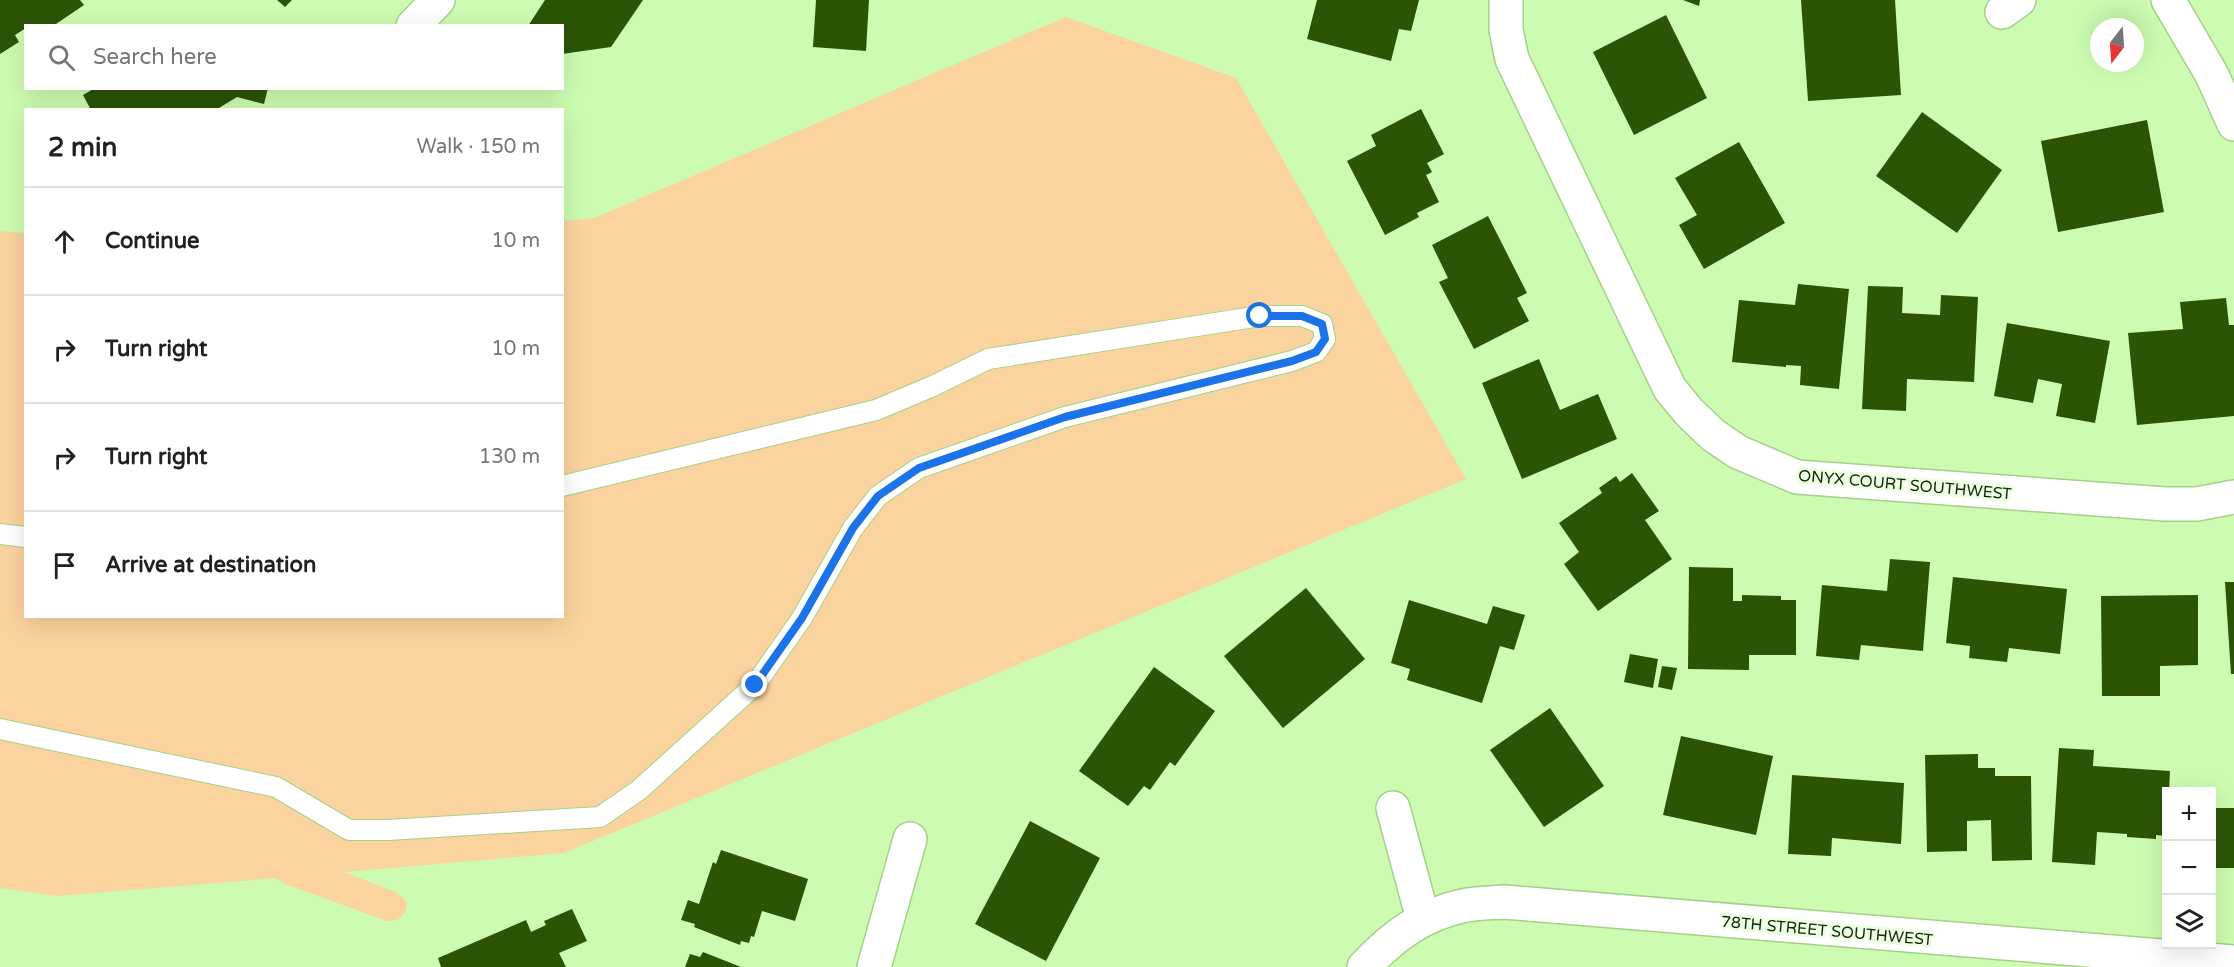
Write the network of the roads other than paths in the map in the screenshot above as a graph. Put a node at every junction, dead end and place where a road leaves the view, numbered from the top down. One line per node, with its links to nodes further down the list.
1 (438, 0): 4 (street)
2 (1506, 0): 7 (street, ONYX COURT SOUTHWEST)
3 (2168, 0): 5 (street)
4 (415, 24)
5 (2234, 124)
6 (564, 486): 10 (lane)
7 (2234, 497)
8 (0, 534): 9 (lane)
9 (24, 537)
10 (0, 729)
11 (1393, 808): 13 (street)
12 (910, 839): 15 (street)
13 (1423, 919): 14 (street, 78TH STREET SOUTHWEST); 16 (street, 78TH STREET SOUTHWEST)
14 (2234, 962)
15 (874, 967)
16 (1364, 967)

